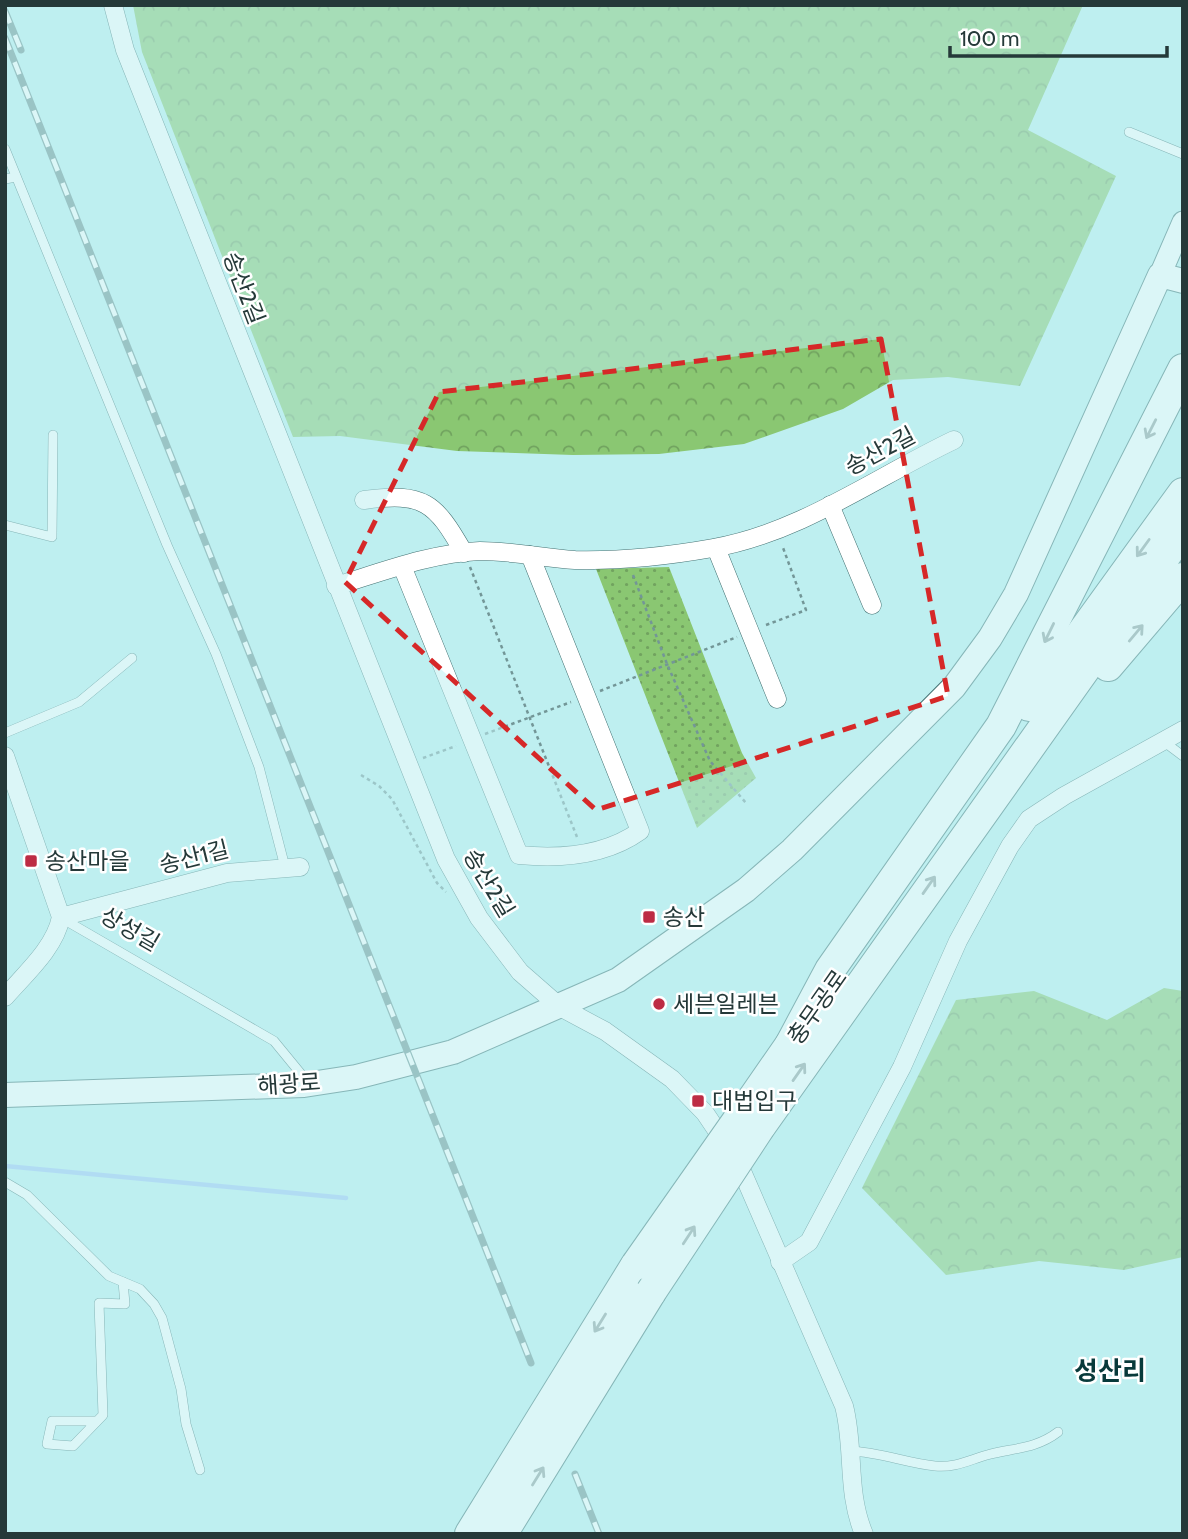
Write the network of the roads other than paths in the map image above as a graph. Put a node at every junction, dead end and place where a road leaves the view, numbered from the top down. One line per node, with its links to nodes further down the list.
1 (113, 5): 22 (street, 송산2길)
2 (1129, 132): 4 (lane)
3 (5, 149): 5 (lane)
4 (1183, 154)
5 (16, 177): 6 (lane); 32 (lane)
6 (5, 178)
7 (1183, 222): 8 (street)
8 (1171, 278): 35 (main road, 해광로)
9 (1183, 369): 36 (highway, one-way to 36)
10 (53, 435): 15 (lane)
11 (954, 440): 14 (street, 송산2길)
12 (1183, 493): 36 (highway, 충무공로, one-way to 36)
13 (364, 500): 18 (street)
14 (830, 505): 17 (street, 송산2길); 23 (street, 송산2길)
15 (5, 525)
16 (1183, 531): 31 (highway, 충무공로)
17 (716, 548): 19 (street, 송산2길); 25 (street)
18 (464, 553): 19 (street, 송산2길); 20 (street, 송산2길)
19 (530, 555): 20 (street, 송산2길)
20 (402, 566): 22 (street, 송산2길)
21 (1183, 578): 31 (highway, one-way to 21)
22 (336, 586): 35 (street, 송산2길)
23 (872, 606)
24 (132, 658): 27 (lane)
25 (776, 699)
26 (1183, 730): 28 (street)
27 (5, 733)
28 (1163, 741): 29 (lane); 41 (street)
29 (1183, 756)
30 (5, 757): 33 (street)
31 (951, 854): 39 (highway, 충무공로, one-way to 31)
32 (292, 867): 33 (street, 송산1길)
33 (61, 917): 34 (street); 37 (lane, 상성길)
34 (5, 997)
35 (560, 1007): 37 (main road, 해광로); 41 (street, 송산2길)
36 (790, 1045): 39 (highway, 충무공로)
37 (309, 1084): 38 (main road, 해광로)
38 (5, 1095)
39 (754, 1115): 47 (highway, 충무공로, one-way to 47, bridge); 48 (highway, 충무공로, one-way to 39, bridge)
40 (5, 1182): 42 (lane)
41 (780, 1262): 45 (street, 송산2길)
42 (123, 1282): 43 (lane); 46 (lane)
43 (97, 1421): 43 (lane)
44 (1058, 1432): 45 (lane)
45 (850, 1451): 49 (street, 송산2길)
46 (200, 1470)
47 (470, 1534)
48 (502, 1534)
49 (864, 1534)

